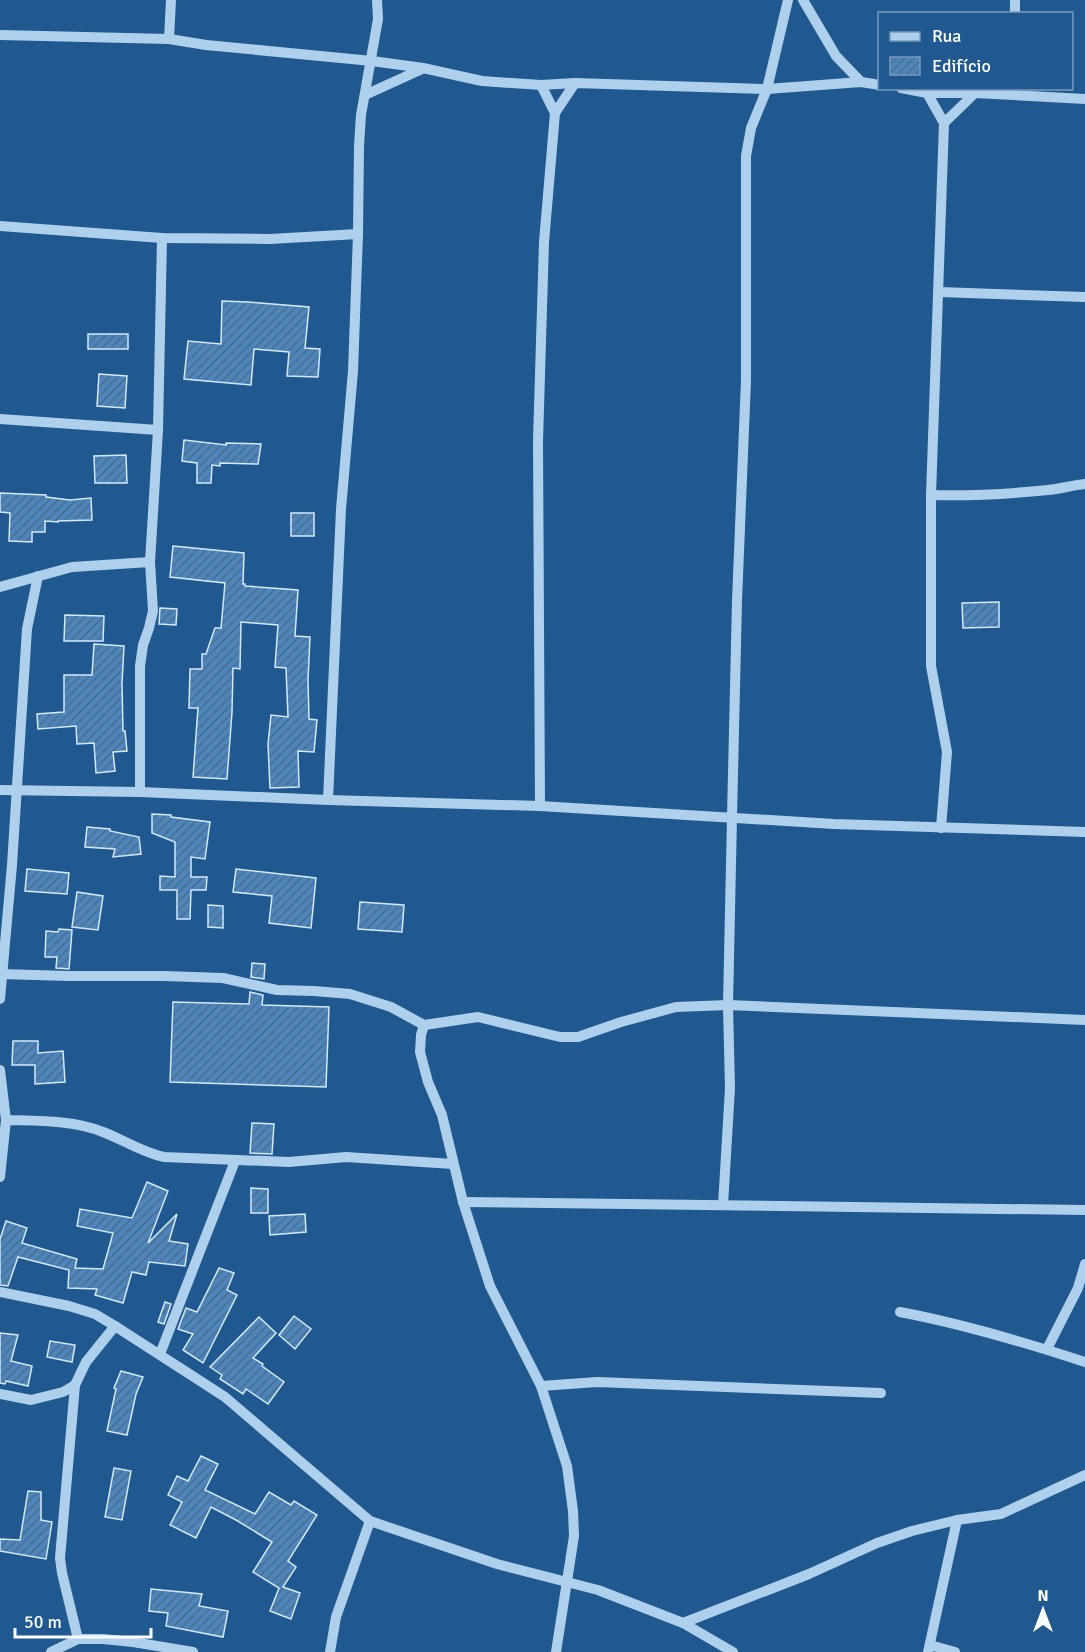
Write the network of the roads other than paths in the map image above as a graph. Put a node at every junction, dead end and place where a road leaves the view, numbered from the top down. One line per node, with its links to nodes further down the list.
1 (171, 0): 6 (street)
2 (377, 0): 7 (street)
3 (788, 0): 13 (street)
4 (803, 0): 9 (street)
5 (0, 35): 6 (street)
6 (169, 39): 7 (street)
7 (372, 62): 8 (street); 18 (street)
8 (423, 68): 11 (street); 18 (street)
9 (861, 82): 12 (street); 13 (street)
10 (575, 83): 11 (street); 13 (street); 20 (street)
11 (541, 85): 20 (street)
12 (878, 85)
13 (767, 89): 39 (street)
14 (911, 90): 16 (street)
15 (1014, 92): 17 (street); 19 (street)
16 (927, 93): 17 (street); 21 (street)
17 (975, 93): 21 (street)
18 (365, 95): 23 (street)
19 (1085, 99)
20 (555, 113): 38 (street)
21 (944, 123): 25 (street)
22 (0, 226): 24 (street)
23 (358, 234): 24 (street); 37 (street)
24 (162, 238): 28 (street)
25 (939, 292): 26 (street); 30 (street)
26 (1085, 297)
27 (0, 419): 28 (street)
28 (158, 430): 31 (street)
29 (1085, 484): 30 (street)
30 (931, 495): 40 (street)
31 (150, 562): 32 (street); 36 (street)
32 (38, 576): 33 (street); 35 (street)
33 (0, 587)
34 (0, 790): 35 (street)
35 (16, 790): 36 (street); 42 (street)
36 (140, 792): 37 (street)
37 (328, 800): 38 (street)
38 (540, 806): 39 (street)
39 (732, 817): 40 (street); 44 (street)
40 (940, 828): 41 (street)
41 (1085, 832)
42 (1, 974): 43 (street); 46 (street)
43 (0, 999)
44 (728, 1005): 45 (street); 46 (street); 53 (street)
45 (1085, 1020)
46 (424, 1025): 50 (street)
47 (0, 1070): 48 (street)
48 (6, 1120): 49 (street); 51 (street)
49 (235, 1161): 50 (street); 60 (street)
50 (453, 1164): 52 (street)
51 (0, 1177)
52 (463, 1202): 53 (street); 63 (street)
53 (723, 1205): 54 (street)
54 (1085, 1210)
55 (1085, 1264): 59 (street)
56 (0, 1292): 58 (street)
57 (900, 1312): 59 (street)
58 (115, 1326): 60 (street); 62 (street)
59 (1047, 1349): 61 (street)
60 (160, 1354): 68 (street)
61 (1085, 1362)
62 (75, 1386): 65 (street); 71 (street)
63 (541, 1386): 64 (street); 69 (street)
64 (881, 1393)
65 (0, 1394)
66 (1085, 1475): 67 (street)
67 (957, 1520): 70 (street); 72 (street)
68 (370, 1521): 69 (street); 75 (street)
69 (567, 1582): 70 (street); 76 (street)
70 (683, 1623): 77 (street)
71 (78, 1639): 73 (street); 74 (street)
72 (929, 1649): 78 (street)
73 (51, 1652)
74 (193, 1652)
75 (330, 1652)
76 (556, 1652)
77 (733, 1652)
78 (955, 1652)

